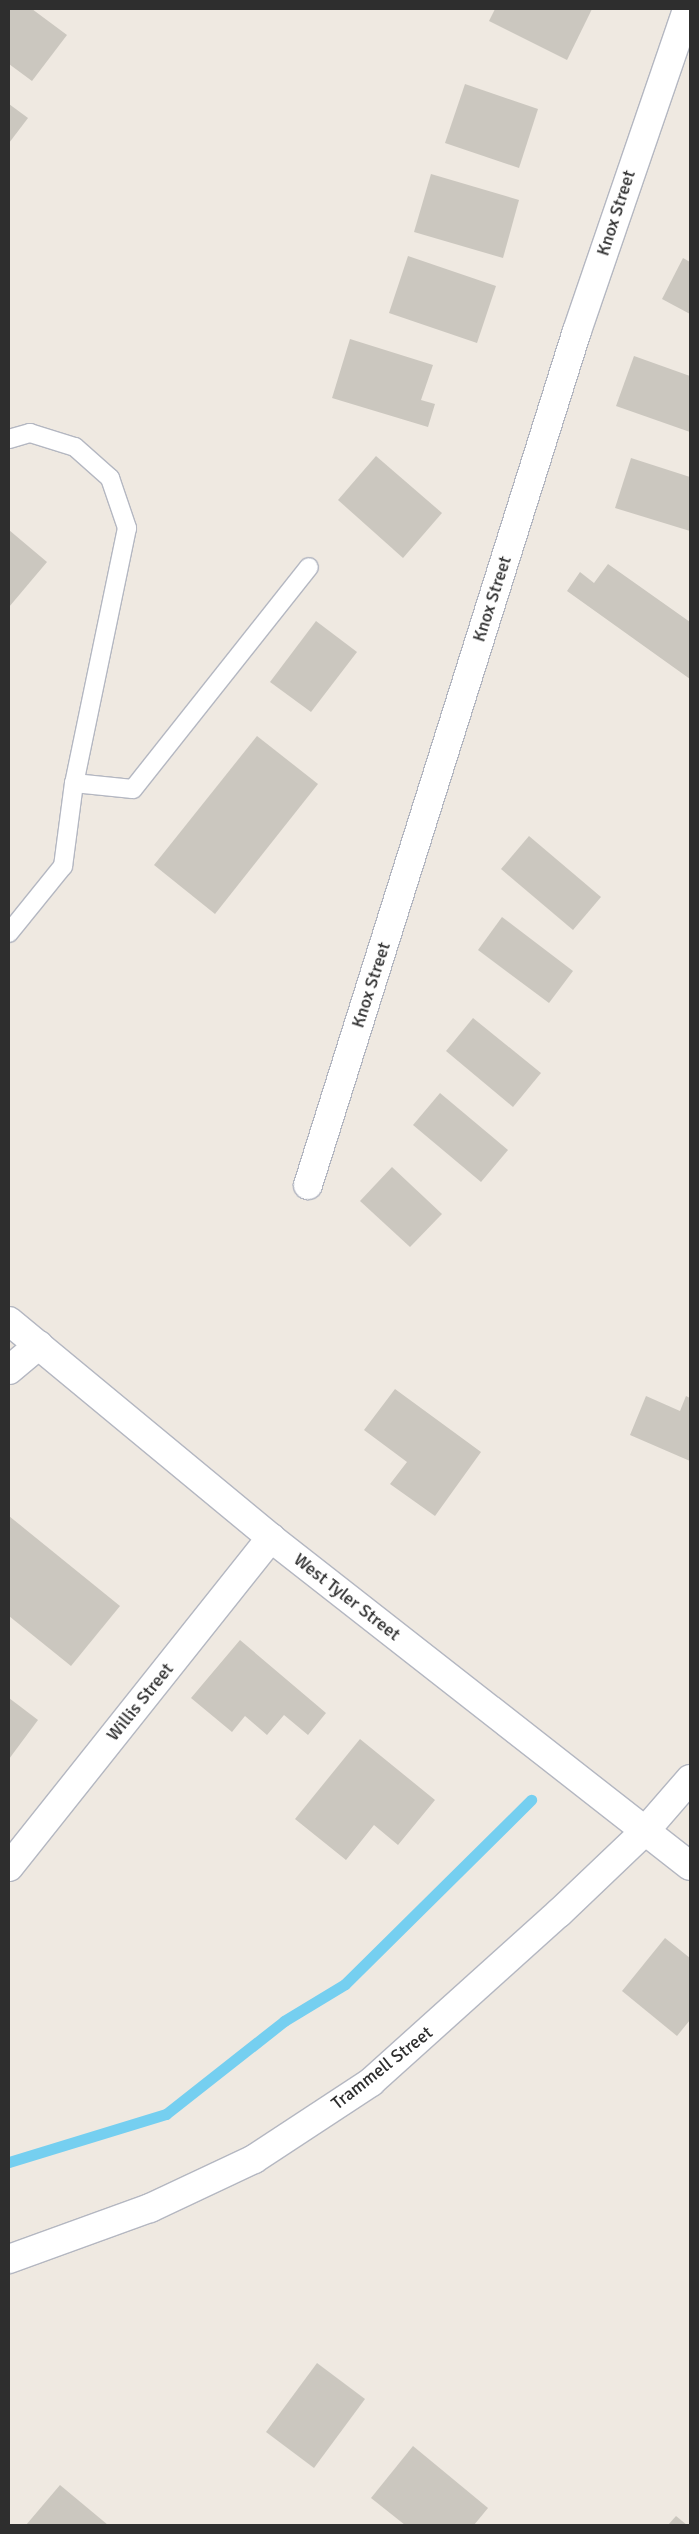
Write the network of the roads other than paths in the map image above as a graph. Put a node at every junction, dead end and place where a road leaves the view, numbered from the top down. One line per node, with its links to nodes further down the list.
1 (684, 12): 6 (street, Knox Street)
2 (9, 439): 4 (lane)
3 (309, 567): 4 (lane)
4 (74, 783): 5 (lane)
5 (9, 933)
6 (308, 1184)
7 (9, 1321): 8 (street, West Tyler Street)
8 (39, 1345): 9 (street); 10 (street, West Tyler Street)
9 (9, 1370)
10 (270, 1538): 12 (street, West Tyler Street); 14 (street, Willis Street)
11 (690, 1779): 12 (street, Trammell Street)
12 (645, 1831): 13 (street, West Tyler Street); 15 (street, Trammell Street)
13 (690, 1866)
14 (9, 1867)
15 (9, 2259)

